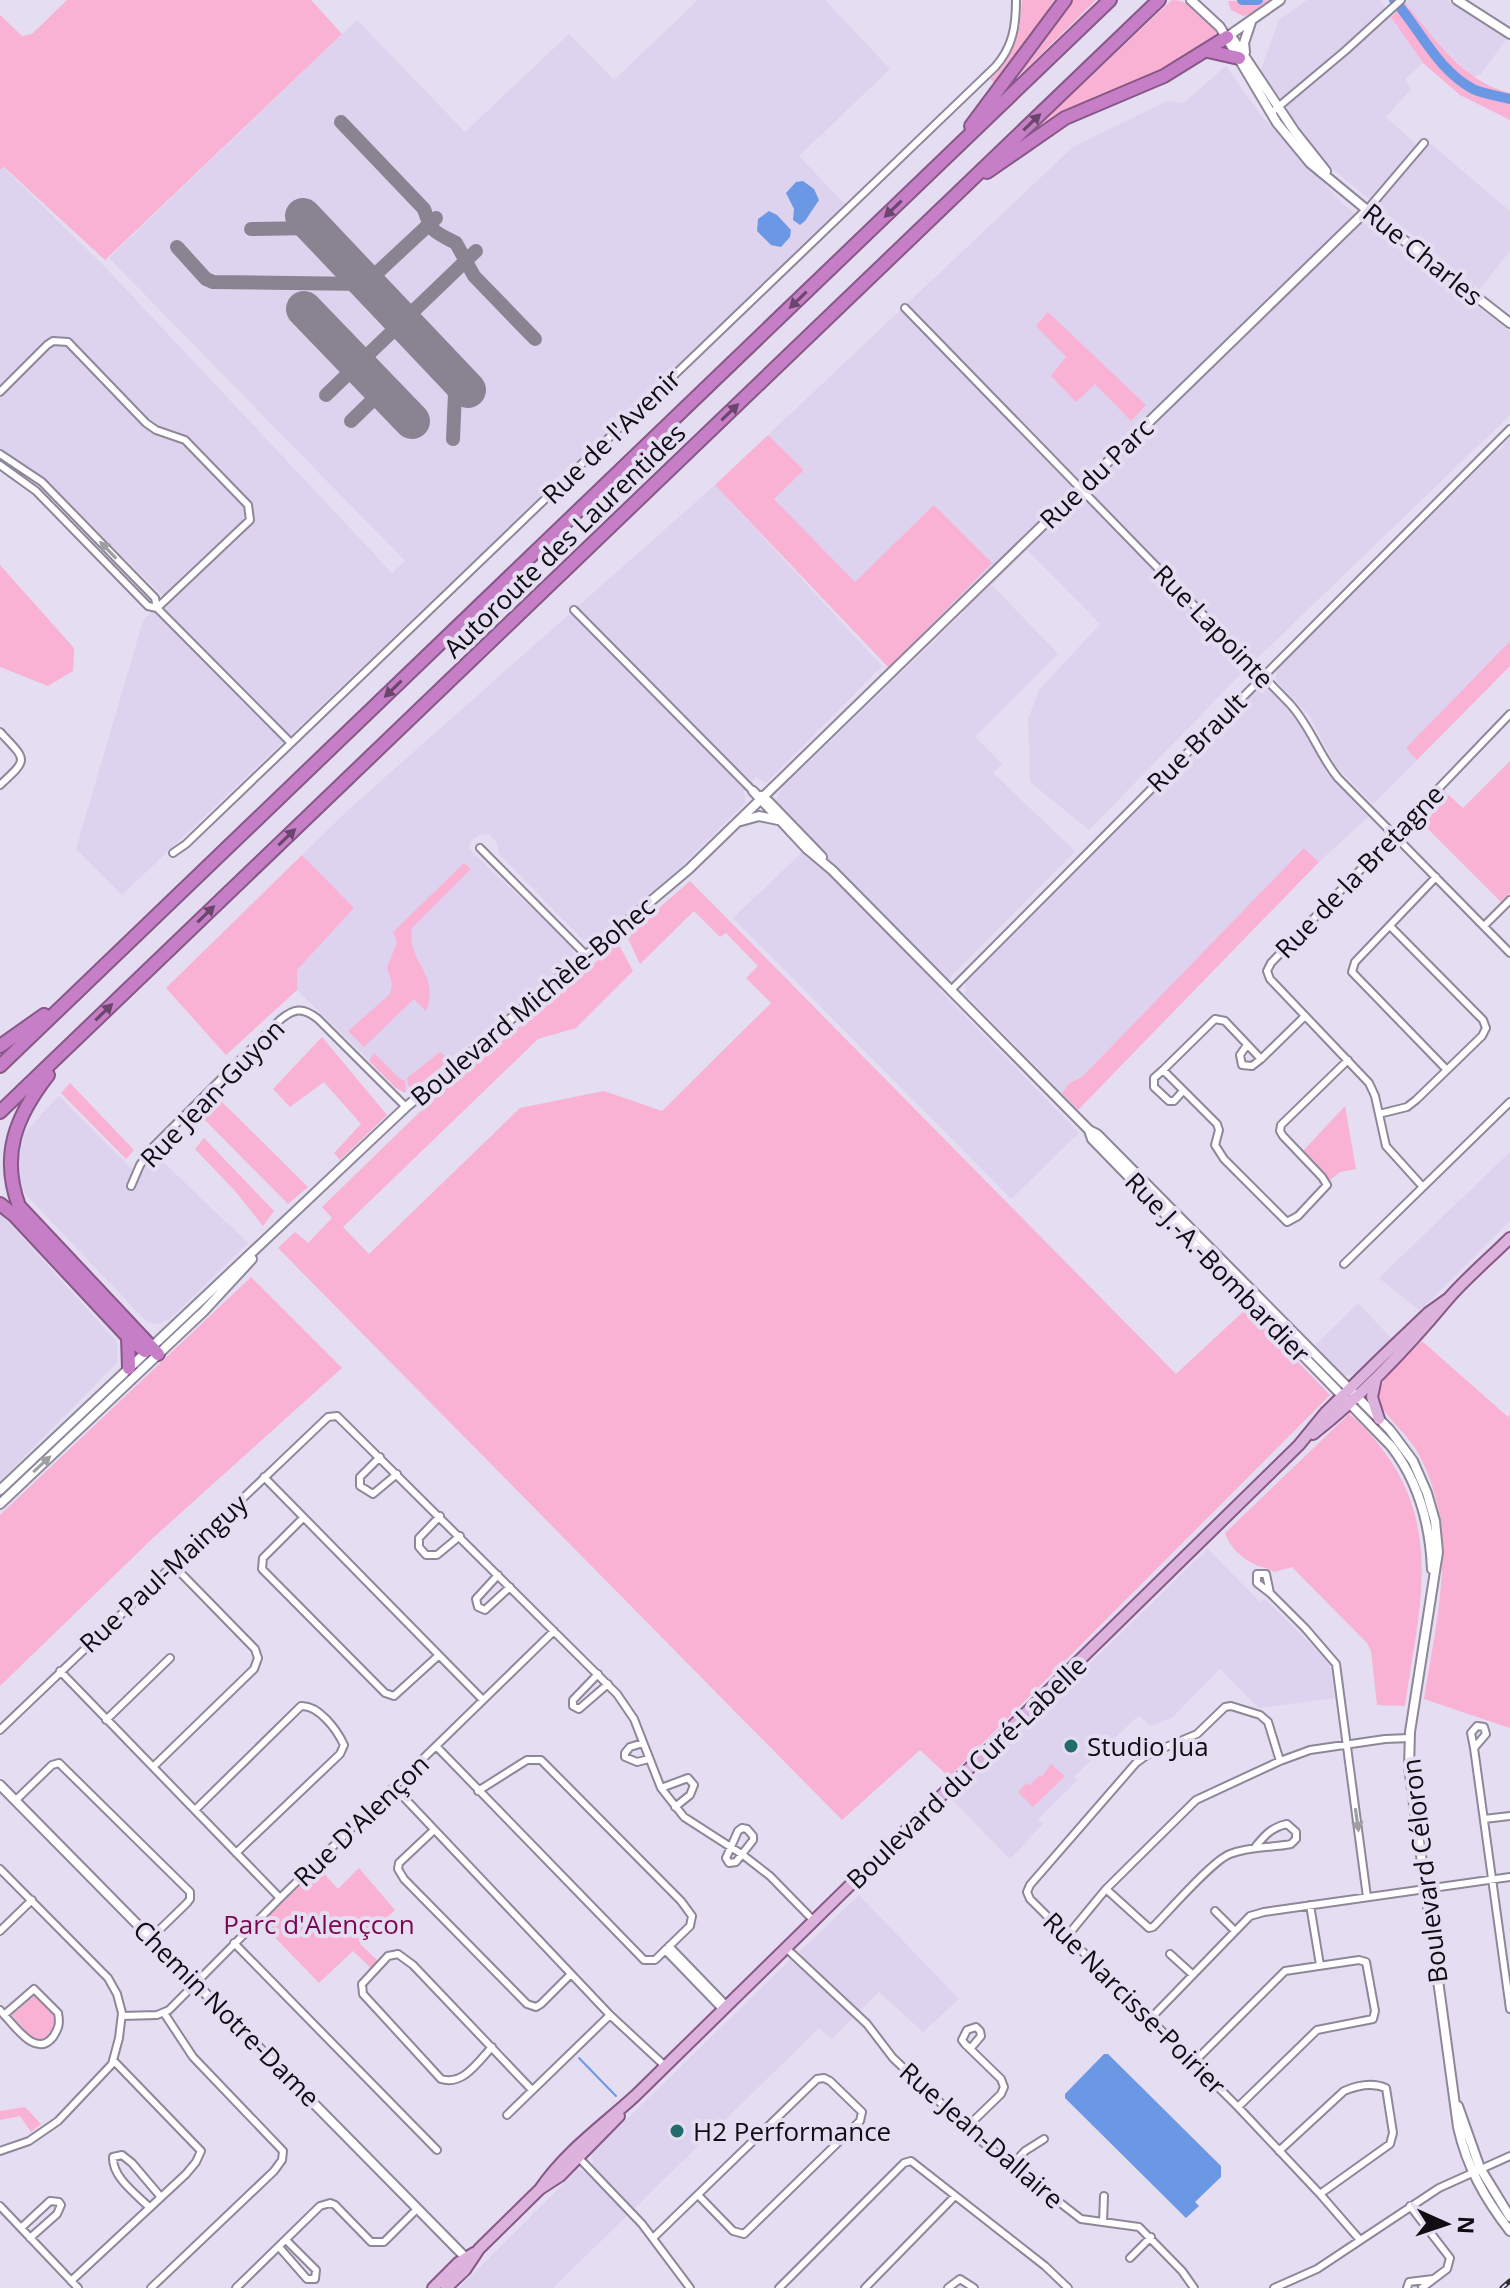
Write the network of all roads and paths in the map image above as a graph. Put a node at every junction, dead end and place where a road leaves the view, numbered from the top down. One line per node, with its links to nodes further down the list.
1 (1016, 0): 31 (street, Rue de l'Avenir)
2 (1064, 0): 16 (highway)
3 (1110, 0): 16 (highway, Autoroute des Laurentides)
4 (1159, 0): 17 (highway, Autoroute des Laurentides, one-way to 4)
5 (1191, 0): 11 (street, Rue Charles)
6 (1280, 0): 9 (street)
7 (1401, 0): 14 (street)
8 (1457, 0): 10 (street)
9 (1251, 22): 11 (street); 13 (street)
10 (1510, 34)
11 (1227, 35): 12 (highway); 13 (street, Rue Charles)
12 (1208, 51): 13 (highway); 17 (highway)
13 (1243, 57): 14 (street, Rue Charles)
14 (1274, 109): 18 (street, Rue Charles)
15 (1424, 143): 18 (street, Rue du Parc)
16 (949, 155): 48 (highway, Autoroute des Laurentides, one-way to 48)
17 (955, 195): 50 (highway, Autoroute des Laurentides, one-way to 17)
18 (1367, 210): 20 (street, Rue Charles); 25 (street, Rue du Parc)
19 (905, 308): 25 (street, Rue Lapointe)
20 (1510, 323)
21 (0, 392): 26 (street)
22 (1510, 429): 28 (street, Rue Brault)
23 (0, 454): 26 (street, one-way to 23)
24 (0, 465): 26 (street)
25 (1080, 488): 28 (street, Rue Lapointe); 34 (street, Rue du Parc)
26 (157, 608): 31 (street)
27 (574, 610): 33 (street, Rue J.-A.-Bombardier)
28 (1263, 675): 37 (street, Rue Lapointe); 47 (street, Rue Brault)
29 (1510, 714): 37 (street, Rue de la Bretagne)
30 (0, 732): 32 (street)
31 (291, 743): 39 (street, Rue de l'Avenir)
32 (0, 785)
33 (753, 791): 34 (street, Rue J.-A.-Bombardier)
34 (761, 798): 35 (street, Rue J.-A.-Bombardier); 36 (street, Boulevard Michèle-Bohec); 40 (street, Rue J.-A.-Bombardier)
35 (779, 821): 36 (street); 40 (street, Rue J.-A.-Bombardier)
36 (736, 823): 46 (street, Boulevard Michèle-Bohec)
37 (1394, 835): 41 (street, Rue Lapointe); 49 (street, Rue de la Bretagne)
38 (480, 848): 46 (street)
39 (173, 853)
40 (832, 870): 47 (street, Rue J.-A.-Bombardier)
41 (1436, 877): 43 (street); 44 (street, Rue Lapointe)
42 (1510, 900): 44 (street)
43 (1390, 926): 57 (street); 57 (street)
44 (1484, 926): 45 (street, Rue Lapointe)
45 (1510, 953)
46 (586, 955): 60 (street, Boulevard Michèle-Bohec)
47 (951, 990): 73 (street, Rue J.-A.-Bombardier)
48 (76, 993): 52 (highway); 55 (highway, Autoroute des Laurentides)
49 (1305, 1016): 53 (street); 54 (street, Rue de la Bretagne)
50 (75, 1040): 61 (highway, Autoroute des Laurentides); 70 (highway)
51 (1247, 1045): 53 (street); 53 (street); 56 (street)
52 (0, 1046)
53 (1261, 1059)
54 (1348, 1060): 58 (street); 62 (street, Rue de la Bretagne)
55 (0, 1066)
56 (1163, 1070): 58 (street); 58 (street)
57 (1447, 1070): 62 (street)
58 (1183, 1091)
59 (1510, 1102): 64 (street)
60 (406, 1107): 63 (street, Rue Jean-Guyon); 70 (street, Boulevard Michèle-Bohec)
61 (0, 1112)
62 (1379, 1114): 64 (street, Rue de la Bretagne)
63 (131, 1186)
64 (1423, 1187): 67 (street)
65 (0, 1204): 69 (highway)
66 (1510, 1238): 68 (main road, Boulevard du Curé-Labelle)
67 (1344, 1264)
68 (1449, 1298): 72 (main road, Boulevard du Curé-Labelle); 73 (main road, Boulevard du Curé-Labelle)
69 (128, 1337): 70 (highway); 71 (highway)
70 (152, 1353): 71 (street, Boulevard Michèle-Bohec); 79 (street, Boulevard Michèle-Bohec, one-way to 70)
71 (129, 1368): 78 (street, Boulevard Michèle-Bohec)
72 (1377, 1375): 73 (main road, Boulevard du Curé-Labelle); 74 (main road)
73 (1350, 1395): 74 (street, Boulevard Céloron); 87 (street, Boulevard Céloron); 129 (main road, Boulevard du Curé-Labelle)
74 (1379, 1419): 87 (street, Boulevard Céloron)
75 (380, 1457): 76 (street); 76 (street); 77 (street, Rue Paul-Mainguy)
76 (397, 1474): 80 (street)
77 (264, 1477): 81 (street); 83 (street, Rue Paul-Mainguy)
78 (0, 1490)
79 (0, 1504)
80 (440, 1516): 82 (street); 82 (street)
81 (303, 1518): 89 (street); 89 (street)
82 (460, 1536): 84 (street)
83 (172, 1564): 91 (street, Rue Paul-Mainguy); 104 (street)
84 (498, 1575): 85 (street); 85 (street)
85 (510, 1587): 88 (street)
86 (1270, 1593): 99 (street)
87 (1431, 1593): 97 (street, Boulevard Céloron)
88 (554, 1631): 92 (street); 94 (street, Rue D'Alençon)
89 (438, 1656): 94 (street)
90 (170, 1658): 95 (street)
91 (60, 1671): 95 (street); 96 (street, Rue Paul-Mainguy)
92 (598, 1674): 93 (street); 93 (street)
93 (608, 1684): 98 (street)
94 (483, 1700): 100 (street, Rue D'Alençon)
95 (106, 1720): 104 (street)
96 (0, 1730)
97 (1410, 1738): 99 (street); 123 (street, Boulevard Céloron)
98 (643, 1743): 102 (street); 102 (street)
99 (1347, 1743): 103 (street); 124 (street, one-way to 124)
100 (436, 1746): 106 (street, Rue D'Alençon); 108 (street)
101 (1474, 1748): 113 (street)
102 (649, 1759): 107 (street)
103 (1280, 1761): 122 (street); 132 (street, Rue Narcisse-Poirier)
104 (153, 1767): 111 (street)
105 (0, 1785): 109 (street, Chemin Notre-Dame)
106 (394, 1787): 114 (street); 125 (street, Rue D'Alençon)
107 (661, 1788): 110 (street); 110 (street)
108 (478, 1791): 135 (street); 135 (street)
109 (16, 1800): 133 (street, Chemin Notre-Dame); 133 (street)
110 (675, 1807): 116 (street)
111 (195, 1810): 117 (street); 117 (street)
112 (1510, 1816): 113 (street)
113 (1484, 1819): 121 (street)
114 (434, 1830): 139 (street); 139 (street)
115 (1256, 1846): 115 (street); 122 (street)
116 (730, 1847): 118 (street); 118 (street); 118 (street)
117 (236, 1853): 125 (street)
118 (743, 1855): 129 (street)
119 (0, 1869): 126 (street)
120 (1510, 1877): 121 (street)
121 (1492, 1880): 123 (street); 143 (street)
122 (1106, 1889): 132 (street)
123 (1425, 1889): 124 (street); 165 (street, Boulevard Céloron)
124 (1367, 1897): 127 (street)
125 (280, 1898): 134 (street, Rue D'Alençon)
126 (32, 1900): 130 (street); 147 (street)
127 (1310, 1905): 131 (street); 138 (street)
128 (1215, 1911): 131 (street)
129 (814, 1921): 136 (main road, Boulevard du Curé-Labelle)
130 (0, 1931)
131 (1235, 1931): 140 (street)
132 (1068, 1935): 148 (street, Rue Narcisse-Poirier)
133 (152, 1937): 141 (street, Chemin Notre-Dame)
134 (234, 1943): 141 (street, Rue D'Alençon); 159 (street)
135 (667, 1948): 142 (street)
136 (786, 1948): 142 (main road, Boulevard du Curé-Labelle); 157 (street, Rue Jean-Dallaire)
137 (1170, 1954): 140 (street)
138 (1320, 1965): 152 (street); 155 (street)
139 (571, 1974): 146 (street)
140 (1192, 1974): 148 (street)
141 (196, 1982): 145 (street, Rue D'Alençon); 174 (street, Chemin Notre-Dame)
142 (725, 2008): 153 (main road, Boulevard du Curé-Labelle)
143 (1510, 2009)
144 (2, 2012): 144 (street)
145 (164, 2013): 147 (street); 190 (street)
146 (610, 2015): 153 (street); 154 (street)
147 (122, 2016): 151 (street)
148 (1151, 2018): 152 (street, Rue Narcisse-Poirier)
149 (492, 2047): 149 (street); 154 (street)
150 (970, 2049): 157 (street)
151 (113, 2060): 160 (street); 168 (street)
152 (1194, 2062): 155 (street, Rue Narcisse-Poirier)
153 (665, 2067): 162 (main road, Boulevard du Curé-Labelle)
154 (532, 2090): 156 (street)
155 (1238, 2107): 161 (street, Rue Narcisse-Poirier)
156 (507, 2115)
157 (966, 2128): 164 (street, Rue Jean-Dallaire)
158 (1044, 2139): 164 (street)
159 (437, 2150)
160 (0, 2151)
161 (1279, 2151): 166 (street, Rue Narcisse-Poirier); 166 (street)
162 (576, 2154): 181 (street); 186 (main road, Boulevard du Curé-Labelle)
163 (1510, 2156): 165 (street)
164 (1012, 2165): 176 (street, Rue Jean-Dallaire)
165 (1476, 2170): 172 (street); 175 (street, Boulevard Céloron); 178 (street, Boulevard Céloron)
166 (1320, 2194): 183 (street, Rue Narcisse-Poirier)
167 (698, 2195): 167 (street); 181 (street)
168 (160, 2196): 173 (street); 173 (street)
169 (1104, 2196): 176 (street)
170 (954, 2197): 195 (street); 196 (street); 199 (street)
171 (0, 2206): 177 (street)
172 (1410, 2206): 183 (street); 187 (street)
173 (149, 2207): 188 (street)
174 (417, 2209): 182 (street); 186 (street, Chemin Notre-Dame)
175 (1510, 2217)
176 (1103, 2222): 179 (street, Rue Jean-Dallaire)
177 (21, 2228): 180 (street); 180 (street)
178 (1510, 2231)
179 (1151, 2237): 185 (street); 200 (street, Rue Jean-Dallaire)
180 (30, 2238): 188 (street)
181 (653, 2238): 194 (street)
182 (286, 2240): 184 (street); 184 (street)
183 (1360, 2240): 201 (street)
184 (279, 2247): 191 (street)
185 (1130, 2258)
186 (465, 2261): 192 (main road, Boulevard du Curé-Labelle); 193 (main road, Boulevard du Curé-Labelle)
187 (1433, 2279): 202 (street); 203 (street)
188 (71, 2281): 189 (street)
189 (78, 2288)
190 (151, 2288)
191 (236, 2288)
192 (433, 2288)
193 (446, 2288)
194 (690, 2288)
195 (779, 2288)
196 (865, 2288)
197 (948, 2288): 198 (street)
198 (974, 2288)
199 (1068, 2288)
200 (1194, 2288)
201 (1274, 2288)
202 (1407, 2288)
203 (1422, 2288)

